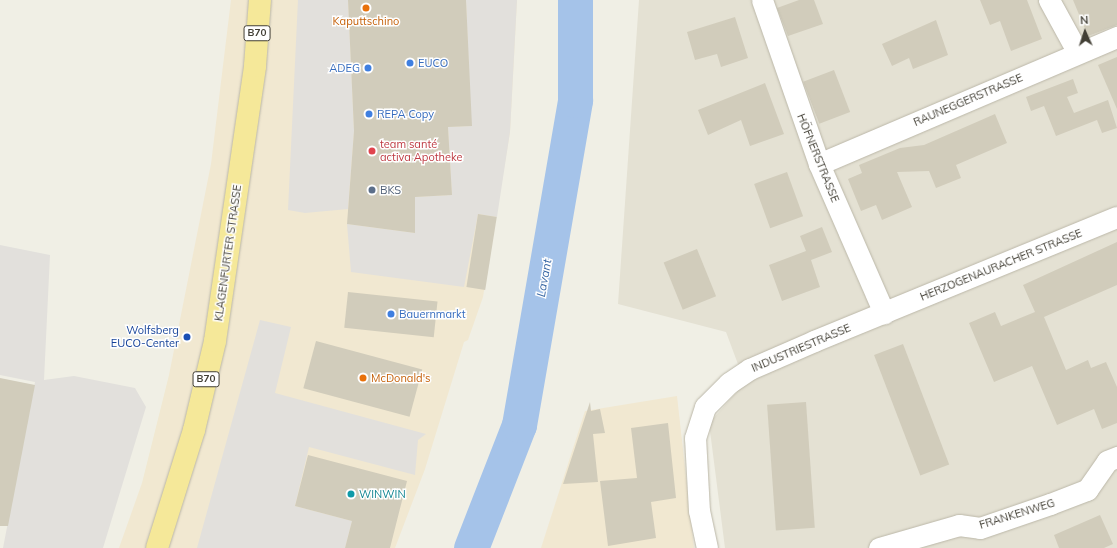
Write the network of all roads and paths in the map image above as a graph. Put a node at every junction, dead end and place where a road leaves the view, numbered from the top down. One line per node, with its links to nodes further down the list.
1 (260, 0): 10 (main road, KLAGENFURTER STRASSE / B70)
2 (762, 0): 6 (street, HÖFNERSTRASSE)
3 (1050, 0): 5 (street)
4 (1117, 37): 5 (street, RAUNEGGERSTRASSE)
5 (1078, 53): 6 (street, RAUNEGGERSTRASSE)
6 (820, 164): 8 (street, HÖFNERSTRASSE)
7 (1117, 217): 8 (street, HERZOGENAURACHER STRASSE)
8 (884, 313): 11 (street, INDUSTRIESTRASSE)
9 (1117, 457): 12 (street, FRANKENWEG)
10 (158, 548)
11 (707, 548)
12 (879, 548)

